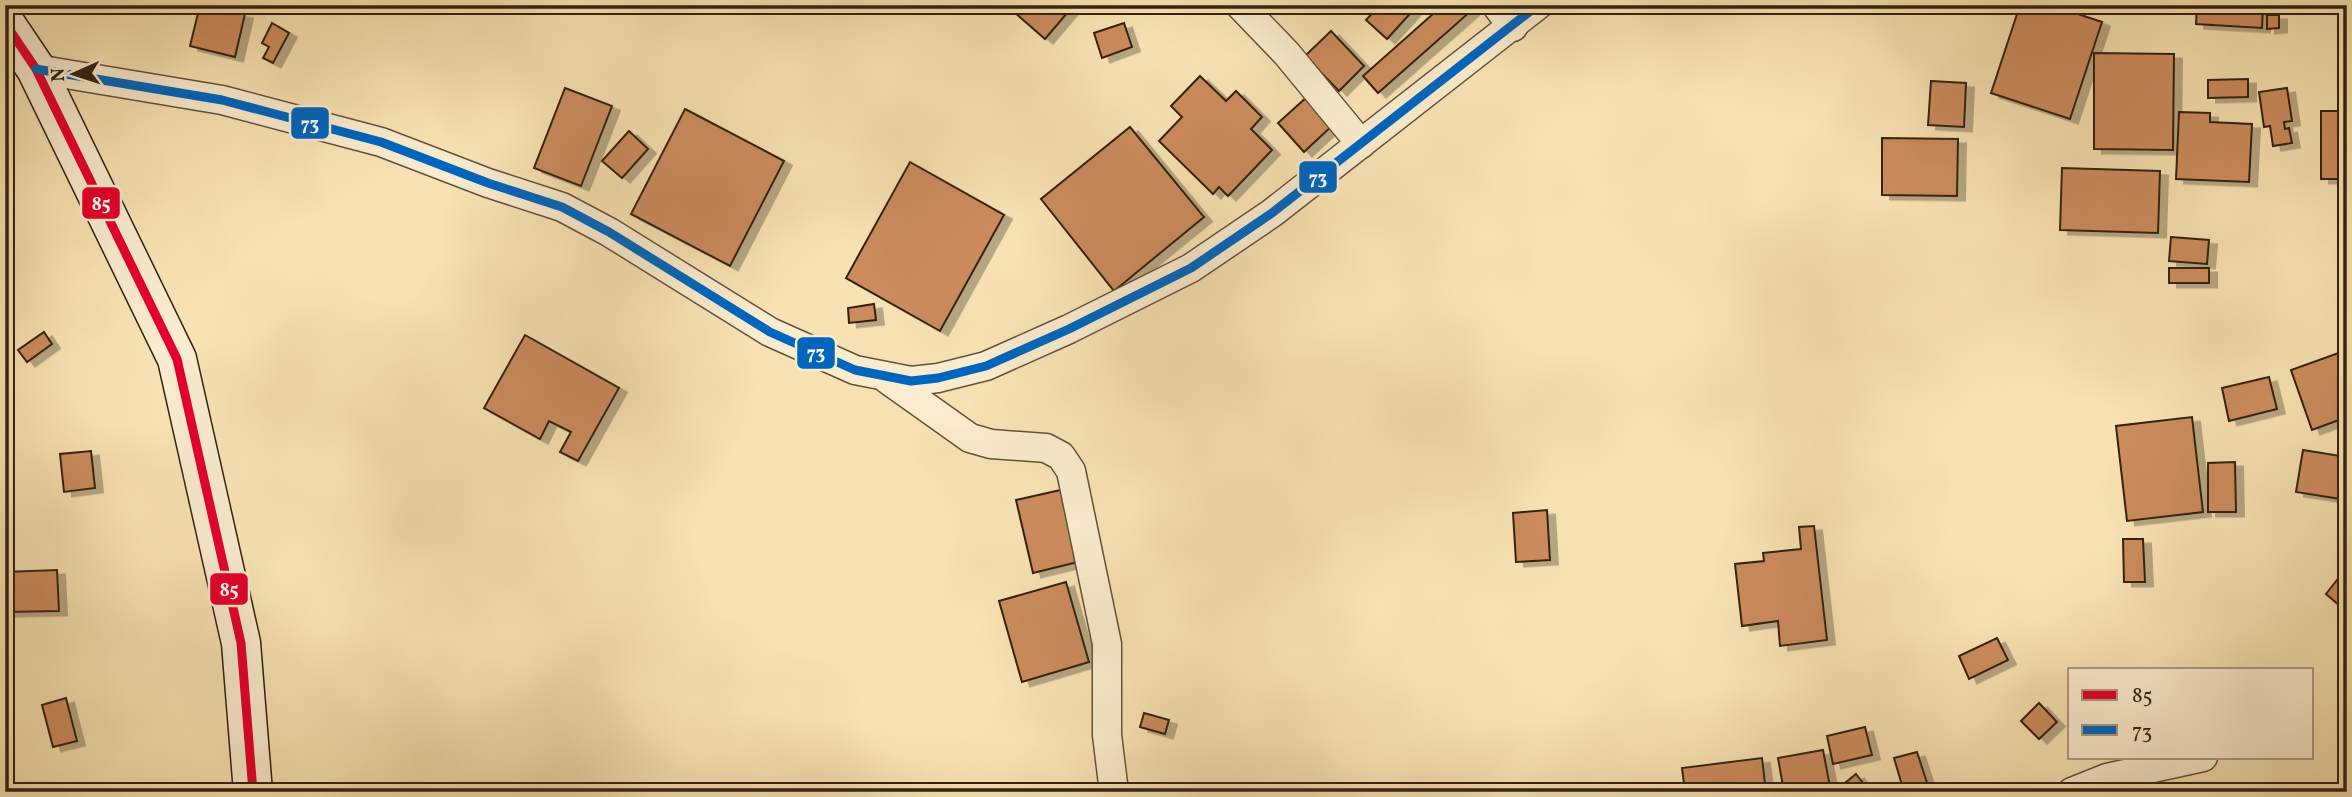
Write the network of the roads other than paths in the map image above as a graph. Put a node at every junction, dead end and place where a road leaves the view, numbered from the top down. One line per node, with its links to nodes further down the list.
1 (1240, 5): 6 (street)
2 (1538, 5): 3 (street)
3 (1504, 16): 6 (street)
4 (5, 23): 5 (main road)
5 (36, 69): 7 (street); 9 (main road)
6 (1361, 144): 7 (street)
7 (884, 377): 10 (street)
8 (2198, 758): 11 (street)
9 (253, 792)
10 (1114, 792)
11 (2072, 792)

